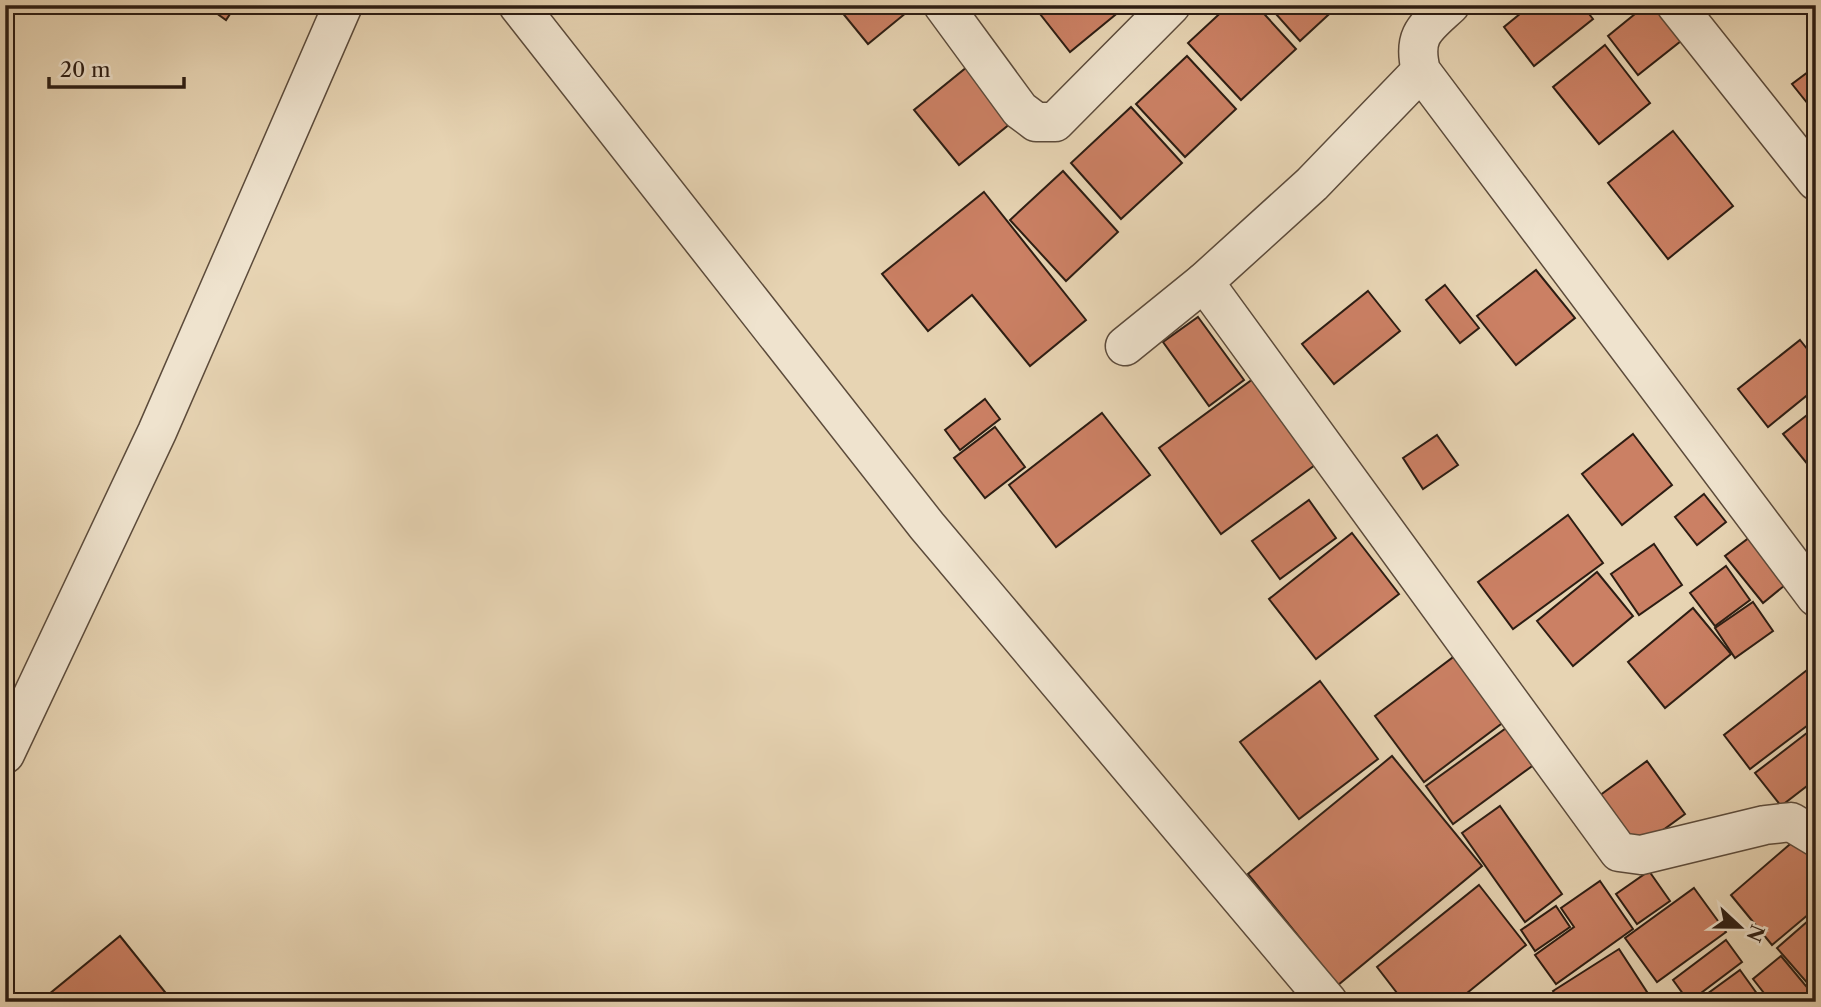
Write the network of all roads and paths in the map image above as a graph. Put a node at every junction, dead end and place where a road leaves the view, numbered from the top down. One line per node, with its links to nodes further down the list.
1 (343, 5): 12 (street)
2 (518, 5): 14 (street)
3 (943, 5): 4 (street)
4 (1171, 5)
5 (1450, 5): 7 (street)
6 (1676, 5): 8 (street)
7 (1421, 71): 9 (street); 11 (street)
8 (1816, 181)
9 (1204, 282): 10 (street); 13 (street)
10 (1125, 346)
11 (1816, 597)
12 (5, 754)
13 (1816, 836)
14 (1328, 1002)

